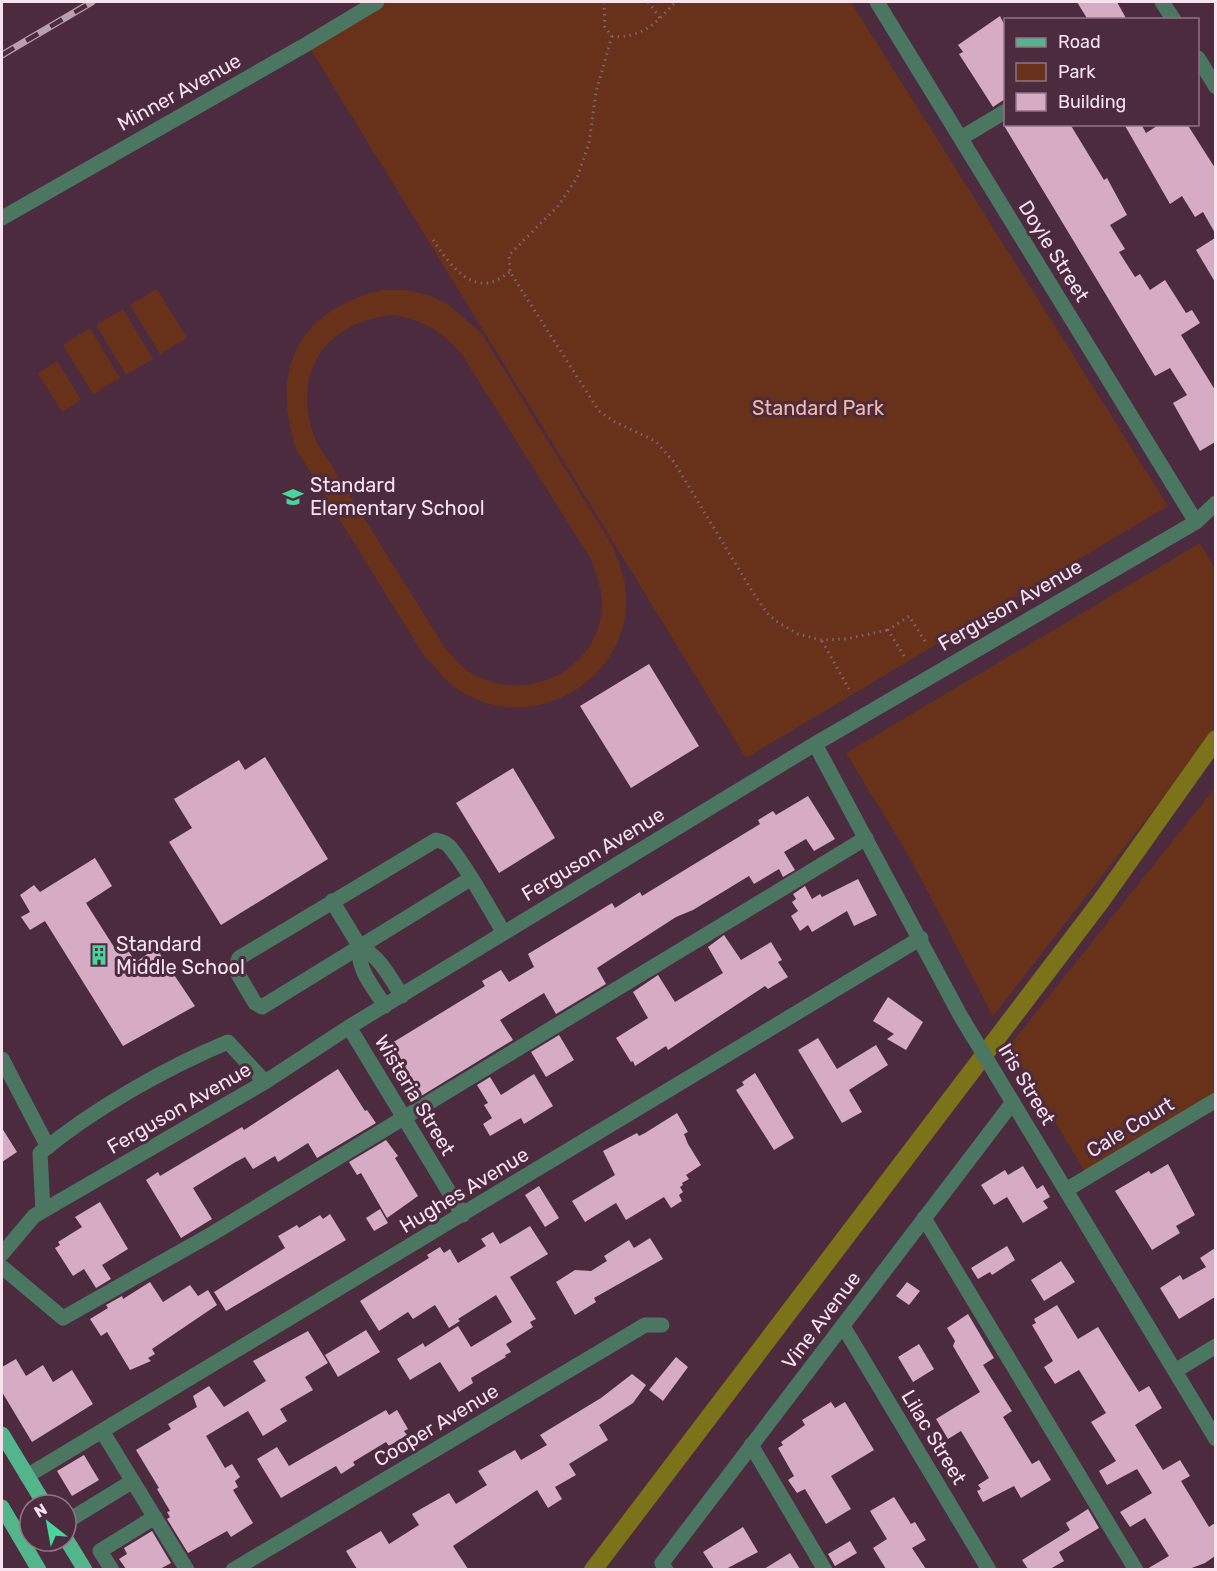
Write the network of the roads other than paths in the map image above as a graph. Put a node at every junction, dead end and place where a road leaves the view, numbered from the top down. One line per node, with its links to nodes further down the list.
1 (377, 2): 7 (street, Minner Avenue)
2 (877, 2): 6 (street, Doyle Street)
3 (1199, 61): 4 (street)
4 (1215, 87)
5 (1004, 112): 6 (street)
6 (961, 138): 9 (street, Doyle Street)
7 (2, 218)
8 (1215, 503): 9 (street, Ferguson Avenue)
9 (1197, 522): 10 (street, Ferguson Avenue)
10 (815, 744): 11 (street, Iris Street); 14 (street, Ferguson Avenue)
11 (866, 838): 15 (street, Iris Street); 24 (street)
12 (470, 879): 13 (street); 14 (street); 16 (street)
13 (332, 901): 16 (street); 16 (street)
14 (504, 933): 17 (street, Ferguson Avenue)
15 (921, 938): 23 (street, Iris Street); 28 (street, Hughes Avenue)
16 (360, 947): 17 (street); 18 (street)
17 (402, 996): 18 (street, Ferguson Avenue)
18 (385, 1006): 19 (street, Ferguson Avenue)
19 (349, 1027): 21 (street, Ferguson Avenue); 24 (street, Wisteria Street)
20 (2, 1059): 25 (street)
21 (265, 1082): 25 (street); 27 (street, Ferguson Avenue)
22 (1215, 1100): 26 (street, Cale Court)
23 (1013, 1102): 26 (street, Iris Street); 29 (street, Vine Avenue)
24 (404, 1117): 28 (street, Wisteria Street); 31 (street)
25 (48, 1147): 27 (street)
26 (1066, 1190): 35 (street, Iris Street)
27 (43, 1211): 30 (street, Ferguson Avenue)
28 (464, 1215): 36 (street, Hughes Avenue)
29 (924, 1218): 33 (street, Vine Avenue); 55 (street)
30 (2, 1254)
31 (2, 1266)
32 (662, 1325): 52 (street, Cooper Avenue)
33 (843, 1326): 39 (street, Vine Avenue); 54 (street, Lilac Street)
34 (1215, 1346): 35 (street)
35 (1175, 1371): 38 (street, Iris Street)
36 (102, 1431): 40 (street, Hughes Avenue); 41 (street)
37 (2, 1434): 40 (main road)
38 (1215, 1439)
39 (751, 1445): 47 (street, Vine Avenue); 53 (street)
40 (27, 1476): 42 (main road)
41 (133, 1481): 44 (street); 45 (street)
42 (38, 1493)
43 (2, 1507): 48 (main road)
44 (78, 1515)
45 (155, 1517): 50 (street); 51 (street)
46 (74, 1553): 49 (main road)
47 (664, 1566)
48 (39, 1569)
49 (84, 1569)
50 (112, 1569)
51 (186, 1569)
52 (233, 1569)
53 (825, 1569)
54 (989, 1569)
55 (1136, 1569)

